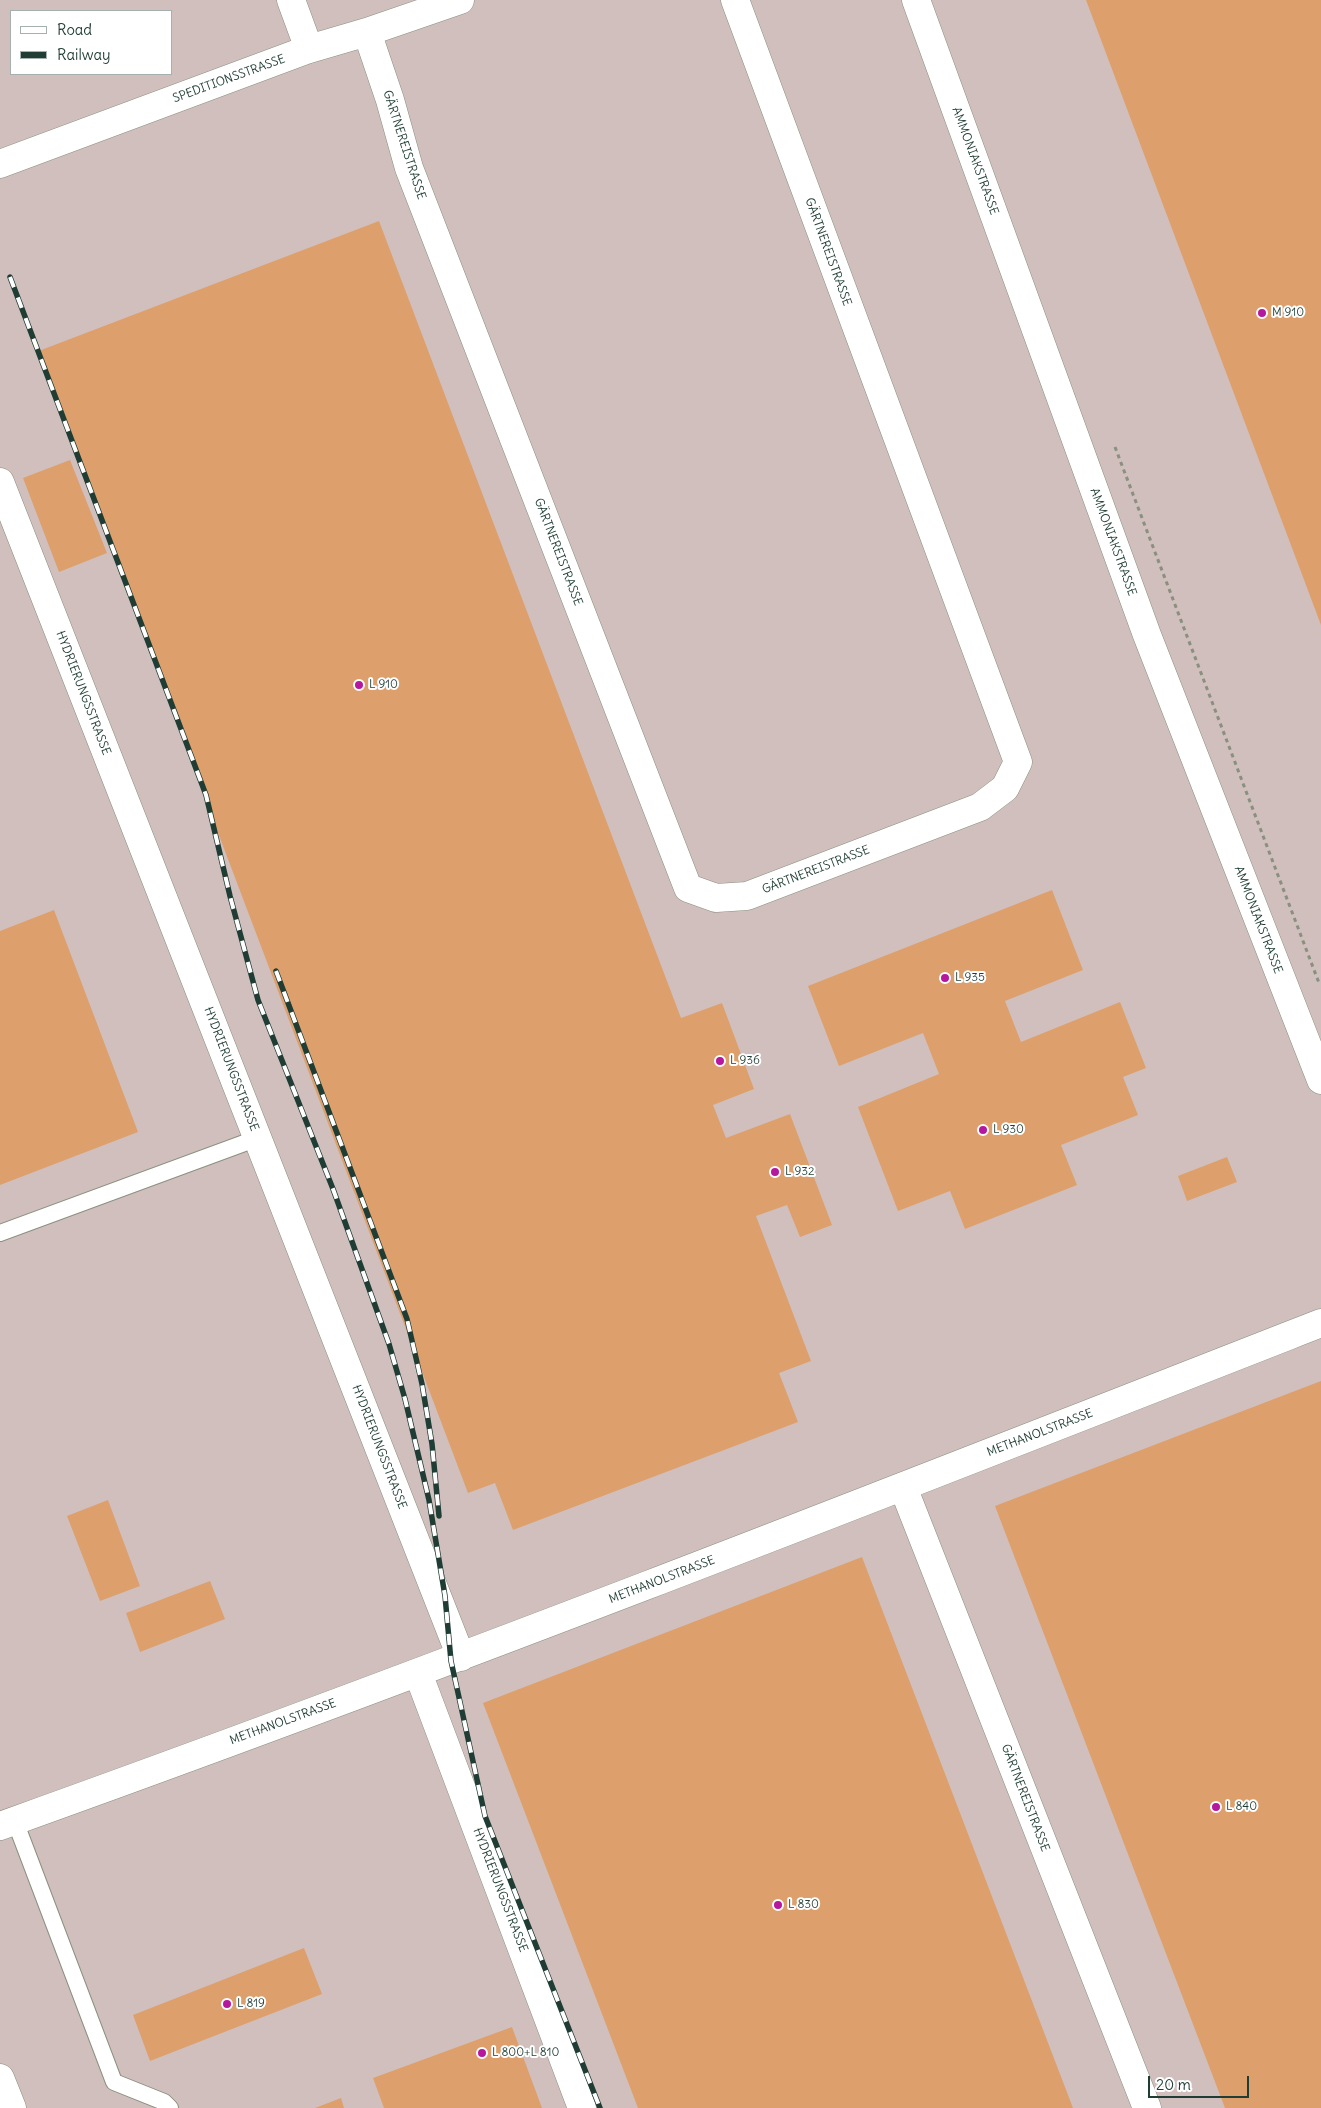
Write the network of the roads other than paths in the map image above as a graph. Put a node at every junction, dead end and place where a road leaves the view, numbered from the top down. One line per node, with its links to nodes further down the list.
1 (291, 0): 6 (street)
2 (460, 0): 5 (street, SPEDITIONSSTRASSE)
3 (734, 0): 5 (street, GÄRTNEREISTRASSE)
4 (916, 0): 9 (street, AMMONIAKSTRASSE)
5 (367, 32): 6 (street, SPEDITIONSSTRASSE)
6 (308, 50): 7 (street, SPEDITIONSSTRASSE)
7 (0, 164)
8 (0, 482): 10 (street, HYDRIERUNGSSTRASSE)
9 (1321, 1080)
10 (258, 1138): 11 (lane); 14 (street, HYDRIERUNGSSTRASSE)
11 (0, 1233)
12 (1321, 1323): 13 (street, METHANOLSTRASSE)
13 (903, 1487): 14 (street, METHANOLSTRASSE); 21 (street, GÄRTNEREISTRASSE)
14 (461, 1657): 15 (street, METHANOLSTRASSE)
15 (418, 1673): 16 (street, METHANOLSTRASSE); 20 (street, HYDRIERUNGSSTRASSE)
16 (7, 1824): 19 (lane)
17 (0, 2078): 18 (street)
18 (12, 2108)
19 (170, 2108)
20 (582, 2108)
21 (1147, 2108)

